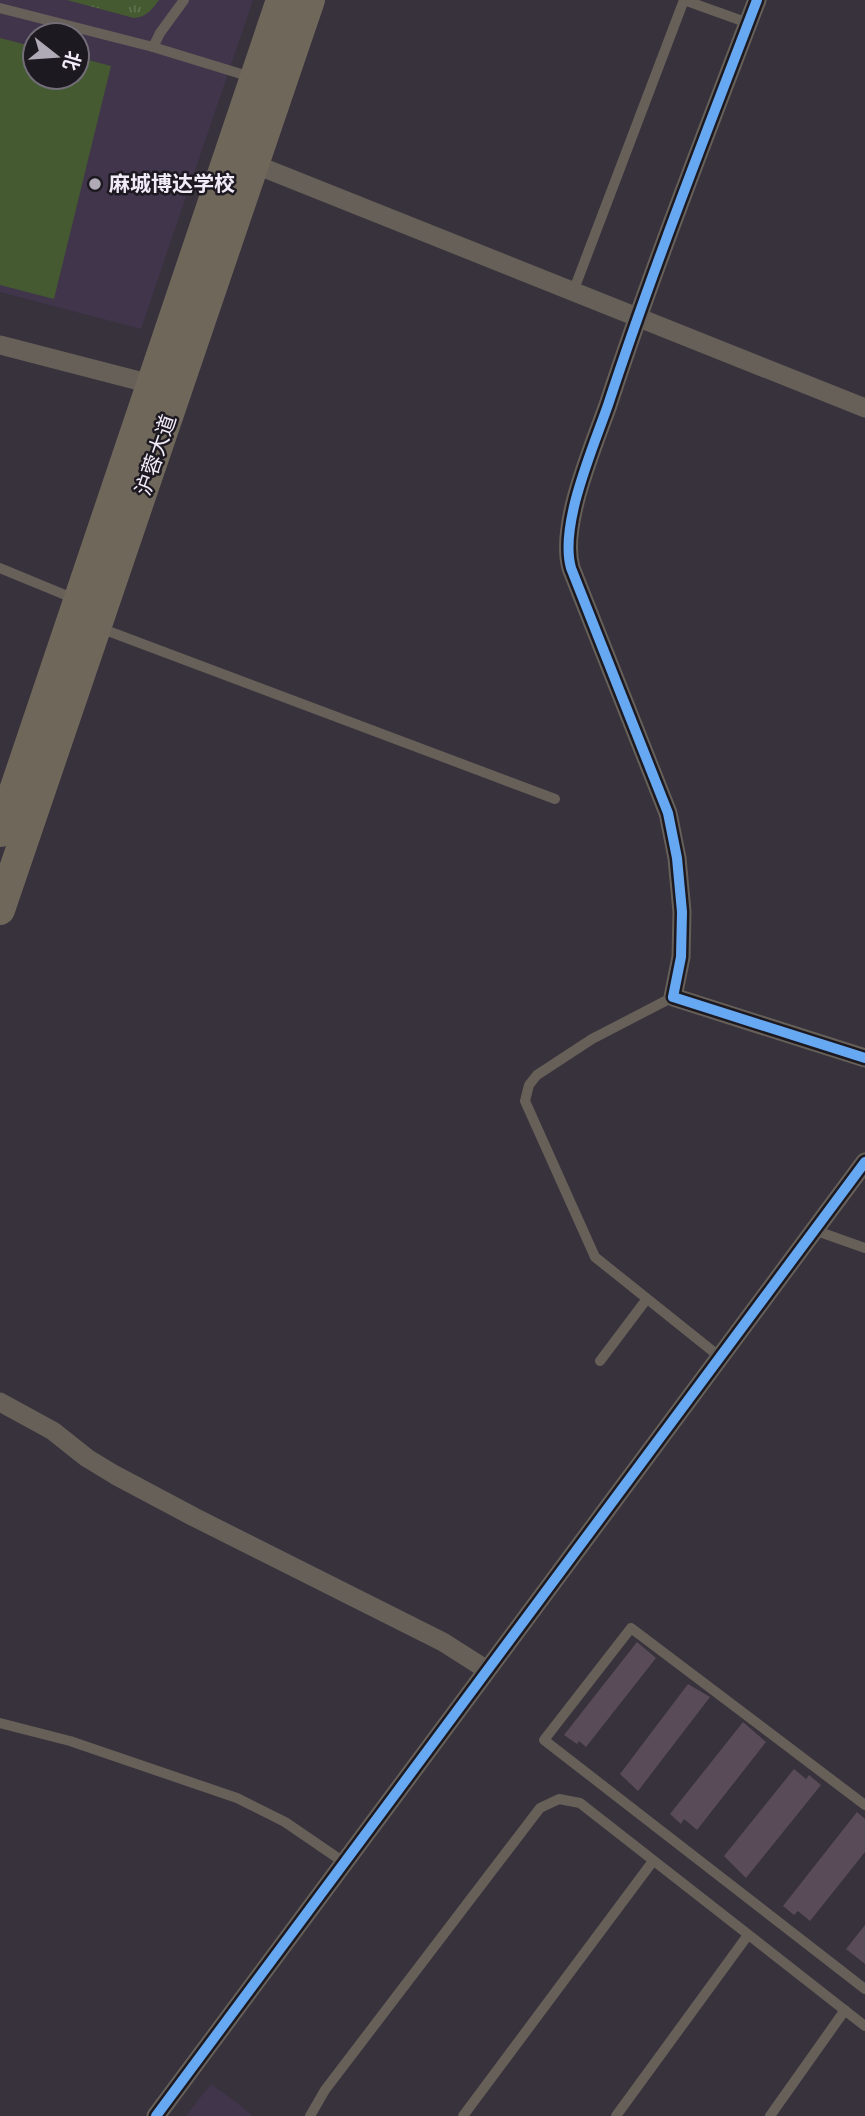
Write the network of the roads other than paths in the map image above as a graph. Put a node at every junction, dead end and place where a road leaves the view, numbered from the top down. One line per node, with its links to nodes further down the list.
1 (184, 0): 8 (lane)
2 (281, 0): 9 (main road, 沪蓉大道)
3 (310, 0): 10 (main road, 沪蓉大道)
4 (684, 0): 7 (lane); 11 (lane)
5 (757, 0): 7 (street)
6 (0, 8): 8 (lane)
7 (748, 23): 12 (street)
8 (153, 47): 9 (lane)
9 (255, 78): 14 (main road, 沪蓉大道)
10 (254, 164): 11 (street); 18 (main road, 沪蓉大道)
11 (573, 292): 12 (street)
12 (637, 317): 15 (street); 22 (street)
13 (0, 345): 14 (street)
14 (151, 384): 17 (main road, 沪蓉大道)
15 (865, 408)
16 (0, 568): 17 (lane)
17 (78, 600): 20 (main road, 沪蓉大道)
18 (97, 627): 19 (lane); 21 (main road, 沪蓉大道)
19 (555, 799)
20 (0, 832)
21 (0, 910)
22 (673, 997): 23 (street); 27 (lane)
23 (865, 1058)
24 (865, 1162): 25 (street)
25 (814, 1230): 26 (lane); 28 (street)
26 (865, 1248)
27 (646, 1300): 28 (lane); 29 (lane)
28 (720, 1357): 31 (street)
29 (600, 1361)
30 (0, 1402): 31 (street)
31 (487, 1670): 35 (street)
32 (0, 1723): 35 (lane)
33 (865, 1805): 37 (lane)
34 (653, 1861): 36 (lane); 41 (lane); 42 (lane)
35 (345, 1863): 40 (street)
36 (748, 1935): 38 (lane); 43 (lane)
37 (865, 1989)
38 (845, 2010): 39 (lane); 44 (lane)
39 (865, 2026)
40 (156, 2116)
41 (310, 2116)
42 (463, 2116)
43 (616, 2116)
44 (770, 2116)

